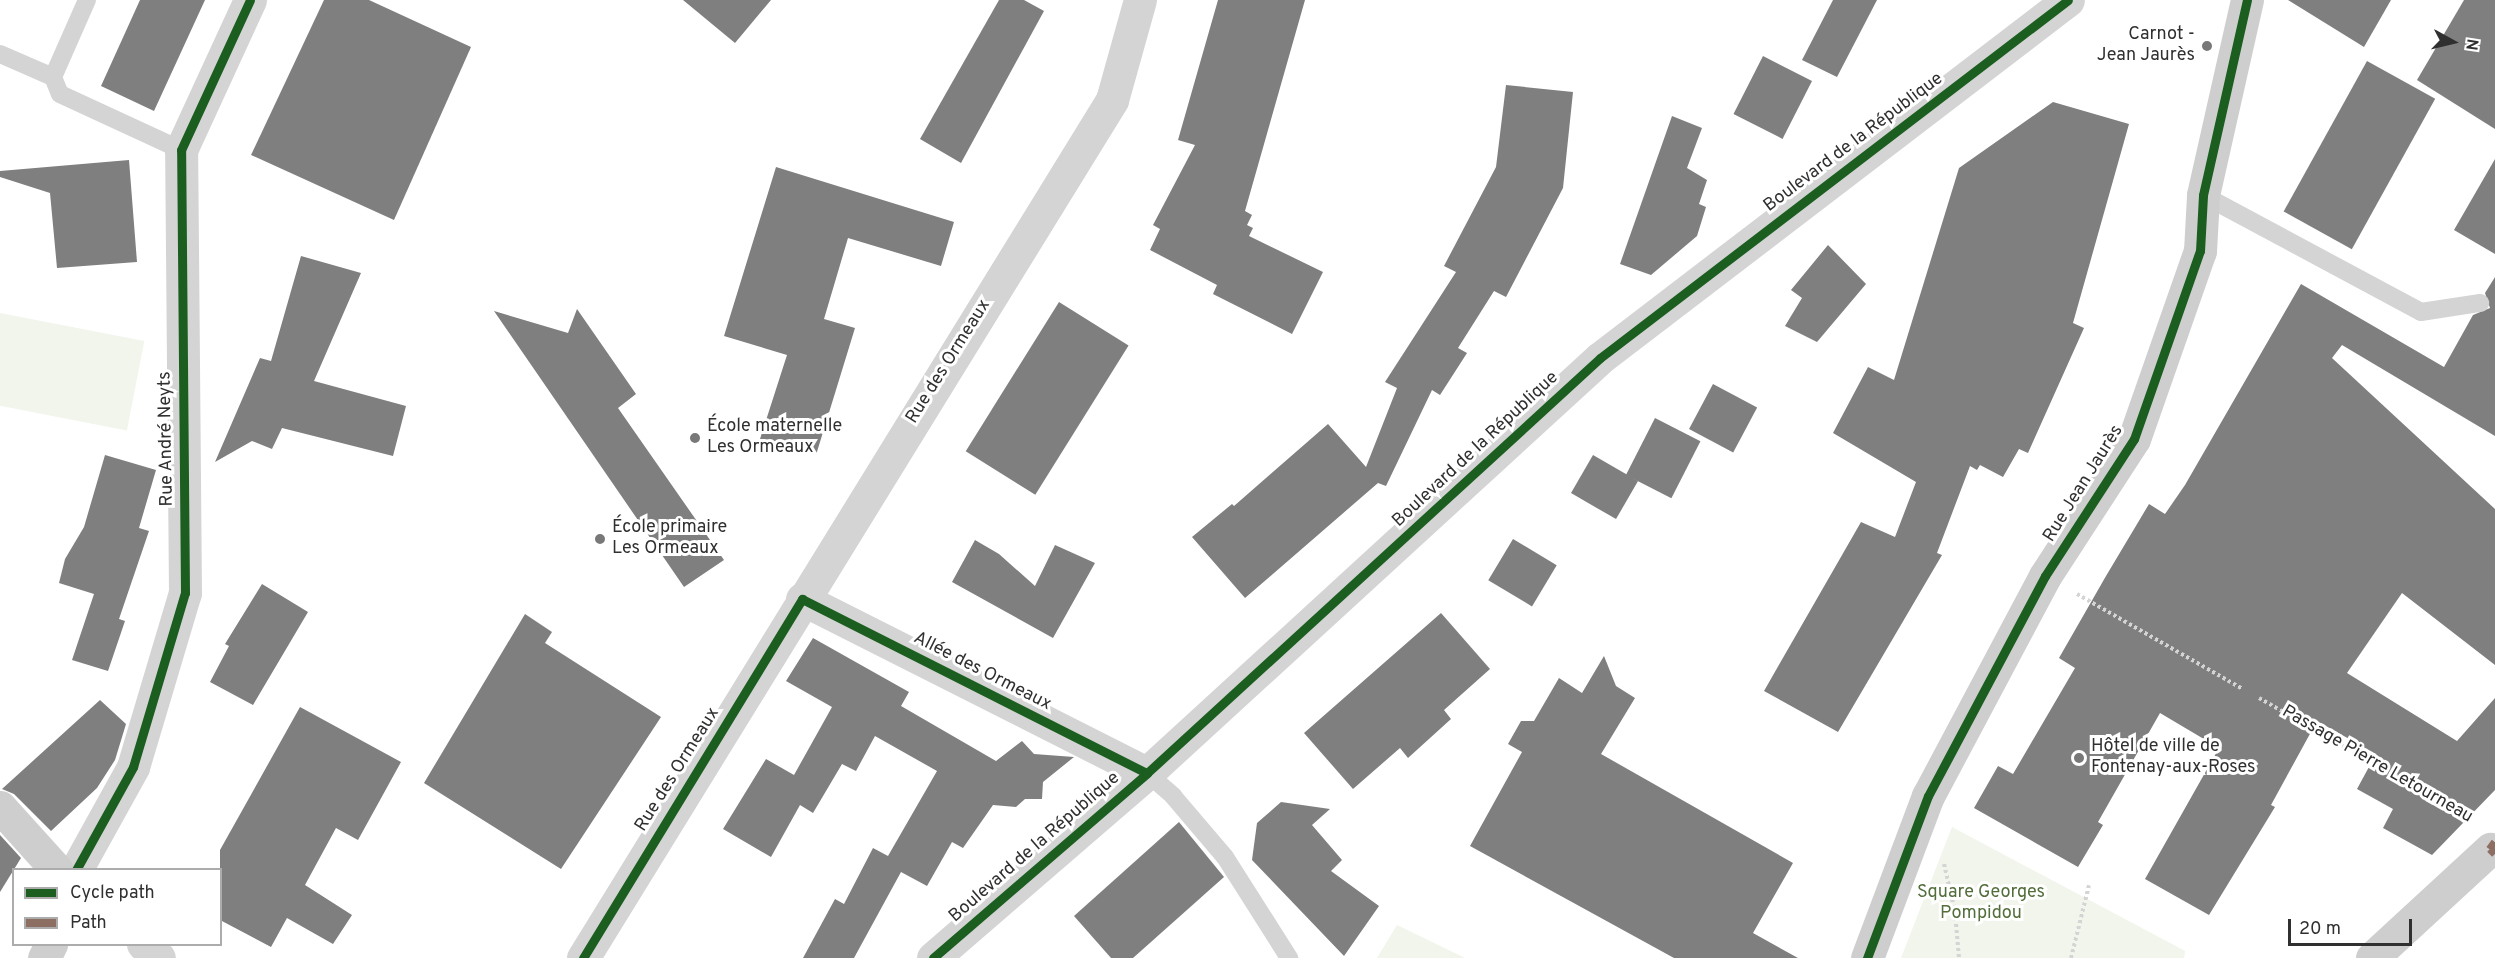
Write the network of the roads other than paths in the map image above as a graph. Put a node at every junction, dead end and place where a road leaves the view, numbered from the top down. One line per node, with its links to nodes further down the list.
1 (87, 0): 7 (lane)
2 (250, 0): 8 (street, Rue André Neyts)
3 (1140, 0): 11 (street, Rue des Ormeaux)
4 (2068, 0): 12 (street, Boulevard de la République)
5 (2247, 0): 9 (main road, Rue Jean Jaurès)
6 (0, 54): 7 (lane)
7 (53, 77): 8 (lane)
8 (181, 150): 16 (street, Rue André Neyts)
9 (2203, 195): 10 (lane); 22 (main road, Rue Jean Jaurès)
10 (2480, 303)
11 (802, 600): 12 (street, Allée des Ormeaux); 19 (street, Rue des Ormeaux)
12 (1146, 773): 20 (street, Boulevard de la République); 21 (lane)
13 (0, 807): 15 (main road)
14 (2488, 841): 23 (main road)
15 (55, 868)
16 (77, 868)
17 (144, 946): 18 (street)
18 (159, 958)
19 (583, 958)
20 (933, 958)
21 (1289, 958)
22 (1867, 958)
23 (2372, 958)

